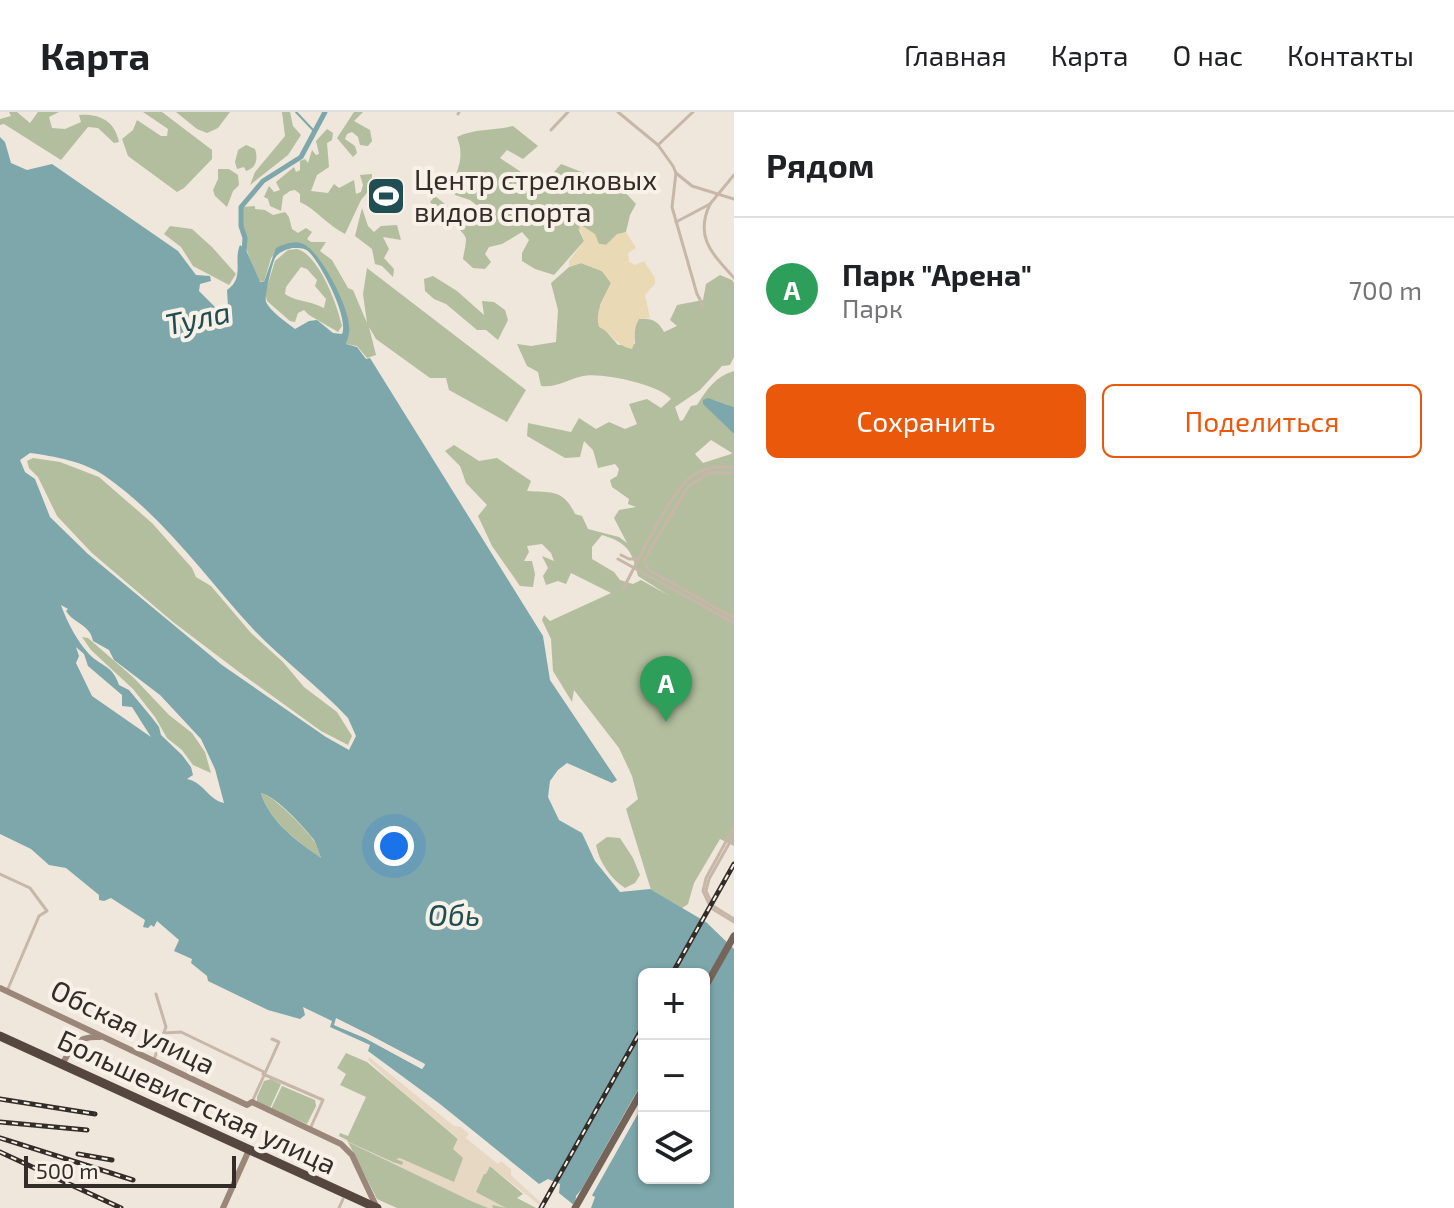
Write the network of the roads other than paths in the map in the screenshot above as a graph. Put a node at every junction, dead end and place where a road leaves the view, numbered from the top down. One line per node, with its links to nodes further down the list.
1 (568, 112): 4 (street)
2 (618, 112): 5 (street)
3 (693, 112): 5 (street)
4 (551, 130)
5 (658, 145): 6 (street)
6 (676, 173): 8 (street); 11 (street)
7 (734, 175): 8 (street)
8 (719, 194): 9 (street); 10 (street)
9 (734, 199)
10 (710, 204): 11 (street); 12 (street)
11 (676, 222): 13 (street)
12 (734, 278)
13 (703, 305)
14 (734, 471): 17 (street)
15 (619, 557): 16 (street)
16 (628, 561): 17 (street); 17 (street); 19 (street)
17 (638, 563): 18 (street); 18 (street); 19 (street)
18 (644, 570): 19 (street); 21 (street)
19 (631, 573): 20 (street)
20 (623, 589)
21 (734, 620)
22 (734, 827): 25 (street)
23 (734, 835): 25 (street)
24 (0, 874): 29 (street)
25 (734, 923): 27 (main road)
26 (734, 936): 28 (main road)
27 (710, 969)
28 (710, 978)
29 (4, 989): 33 (street, Обская улица)
30 (156, 994): 31 (street)
31 (164, 1033): 36 (street); 38 (street)
32 (0, 1036): 37 (highway, Большевистская улица)
33 (99, 1037): 36 (street, Обская улица); 37 (street)
34 (272, 1039): 38 (street)
35 (0, 1043): 43 (highway, Большевистская улица)
36 (153, 1062): 40 (street, Обская улица)
37 (62, 1065): 43 (highway, Большевистская улица)
38 (264, 1073): 40 (street); 42 (street)
39 (638, 1098): 50 (main road)
40 (250, 1104): 42 (street, Обская улица)
41 (638, 1106): 50 (main road)
42 (310, 1129): 44 (street, Обская улица)
43 (248, 1152): 45 (highway, Большевистская улица); 46 (highway, Большевистская улица); 47 (street)
44 (356, 1164): 45 (street); 49 (street)
45 (357, 1199): 49 (highway, Большевистская улица)
46 (341, 1203): 48 (highway, Большевистская улица)
47 (223, 1208)
48 (364, 1208)
49 (377, 1208)
50 (578, 1208)

